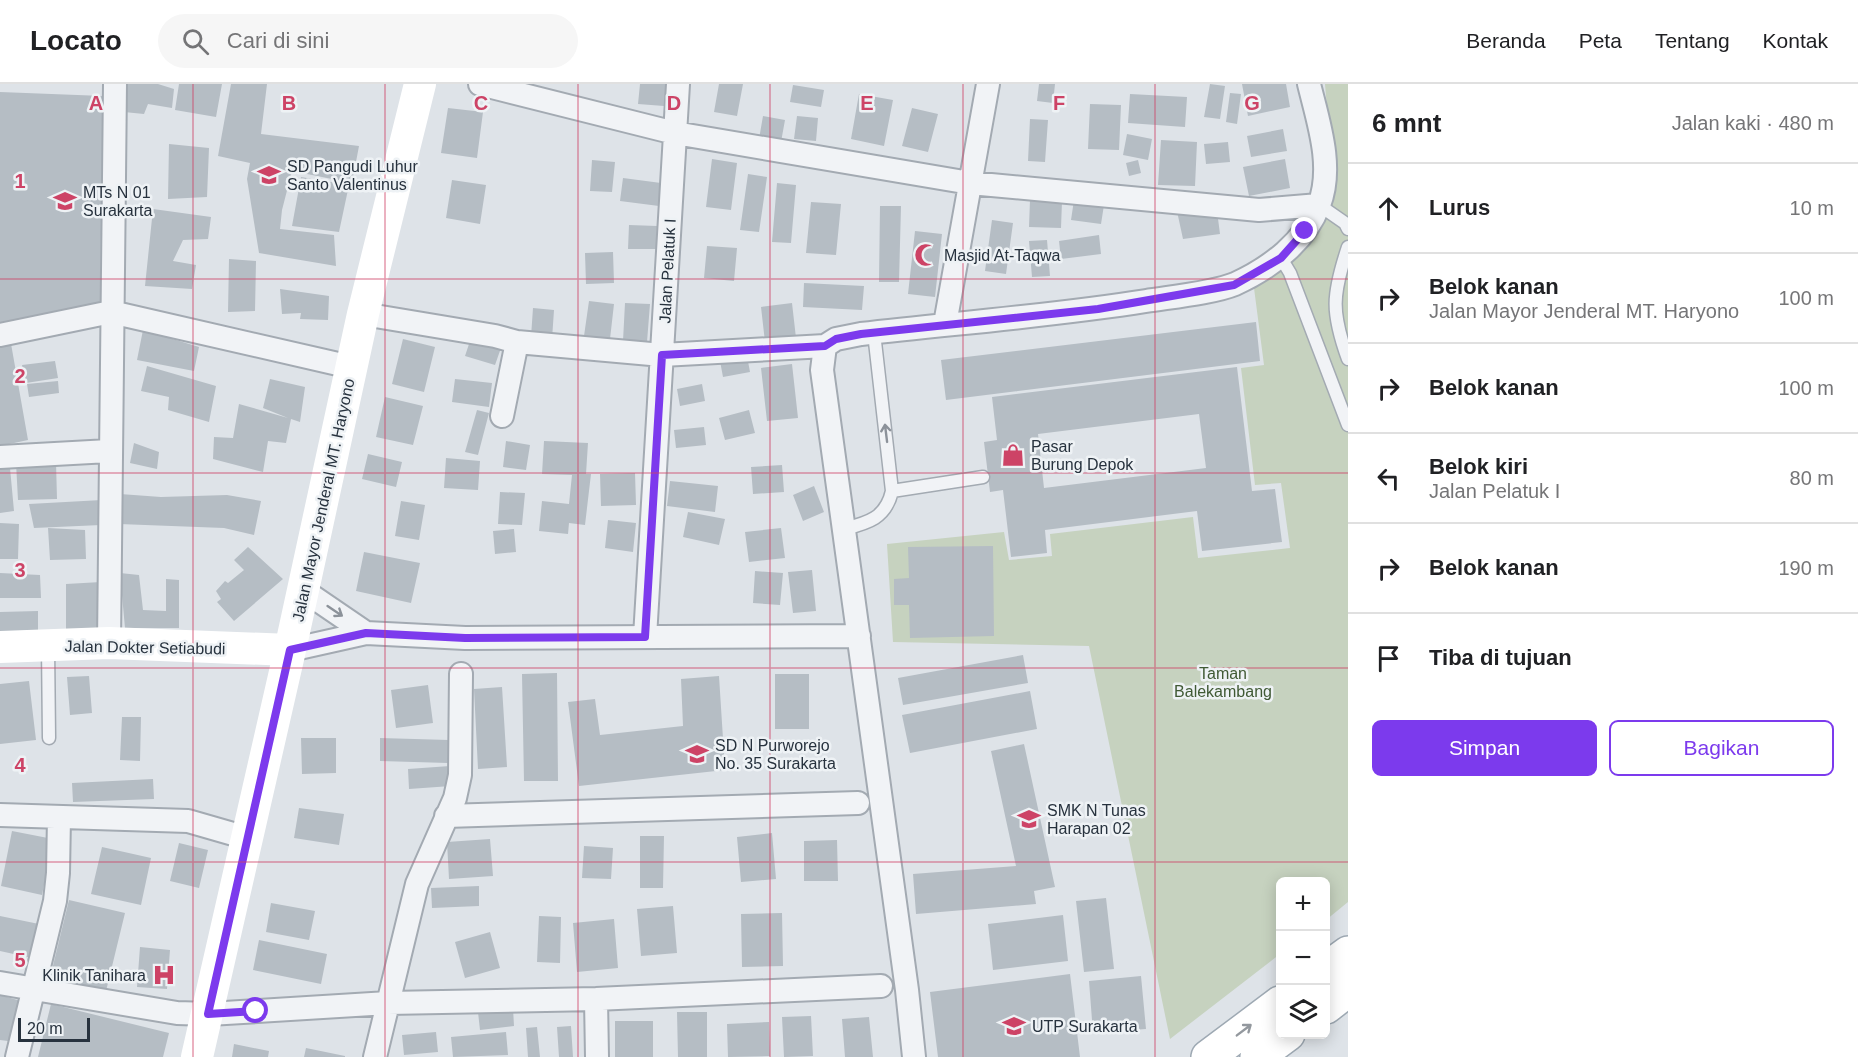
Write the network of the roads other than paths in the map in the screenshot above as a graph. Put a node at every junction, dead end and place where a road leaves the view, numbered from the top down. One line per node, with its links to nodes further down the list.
1 (115, 84): 13 (street)
2 (420, 84): 14 (main road, Jalan Mayor Jenderal MT. Haryono)
3 (480, 84): 7 (street)
4 (678, 84): 7 (street, Jalan Pelatuk I)
5 (988, 84): 8 (street)
6 (1310, 84): 9 (street)
7 (675, 133): 8 (street); 20 (street, Jalan Pelatuk I)
8 (970, 183): 9 (street); 15 (street)
9 (1319, 205): 10 (lane); 12 (street)
10 (1348, 229)
11 (1348, 247): 21 (lane)
12 (1281, 258): 15 (street); 24 (lane)
13 (111, 312): 17 (street); 22 (street); 25 (street)
14 (363, 314): 18 (street); 22 (main road, Jalan Mayor Jenderal MT. Haryono)
15 (945, 324): 16 (street)
16 (874, 333): 19 (street); 28 (lane, one-way to 16)
17 (0, 335)
18 (517, 342): 20 (street); 23 (street)
19 (825, 346): 20 (street); 29 (street)
20 (662, 355): 33 (street, Jalan Pelatuk I)
21 (1348, 359)
22 (351, 367): 30 (main road, Jalan Mayor Jenderal MT. Haryono)
23 (502, 416)
24 (1348, 425)
25 (109, 451): 26 (street); 34 (street)
26 (0, 456)
27 (983, 477): 28 (lane)
28 (892, 491): 29 (lane)
29 (844, 529): 32 (street)
30 (303, 590): 31 (street, one-way to 31); 37 (main road, Jalan Mayor Jenderal MT. Haryono)
31 (366, 633): 33 (street); 37 (street)
32 (859, 636): 33 (street); 61 (street)
33 (645, 637)
34 (109, 643): 35 (main road, Jalan Dokter Setiabudi); 37 (main road, Jalan Dokter Setiabudi)
35 (48, 646): 36 (main road, Jalan Dokter Setiabudi); 39 (lane)
36 (0, 647)
37 (290, 650): 44 (main road, Jalan Mayor Jenderal MT. Haryono)
38 (461, 675): 42 (street)
39 (49, 738)
40 (858, 803): 42 (street)
41 (0, 815): 43 (street)
42 (446, 816): 52 (street)
43 (59, 817): 44 (street); 49 (street)
44 (247, 838): 55 (main road, Jalan Mayor Jenderal MT. Haryono)
45 (1348, 953): 46 (main road)
46 (1330, 966)
47 (0, 983): 49 (street)
48 (881, 986): 51 (street)
49 (35, 988): 55 (street); 57 (street)
50 (1348, 990): 53 (main road)
51 (596, 999): 52 (street); 60 (street)
52 (388, 1003): 55 (street); 59 (street)
53 (1330, 1003)
54 (1276, 1007): 62 (main road, one-way to 54)
55 (208, 1014): 58 (main road, Jalan Mayor Jenderal MT. Haryono)
56 (1282, 1039): 63 (main road)
57 (17, 1057)
58 (197, 1057)
59 (375, 1057)
60 (597, 1057)
61 (914, 1057)
62 (1208, 1057)
63 (1257, 1057)

